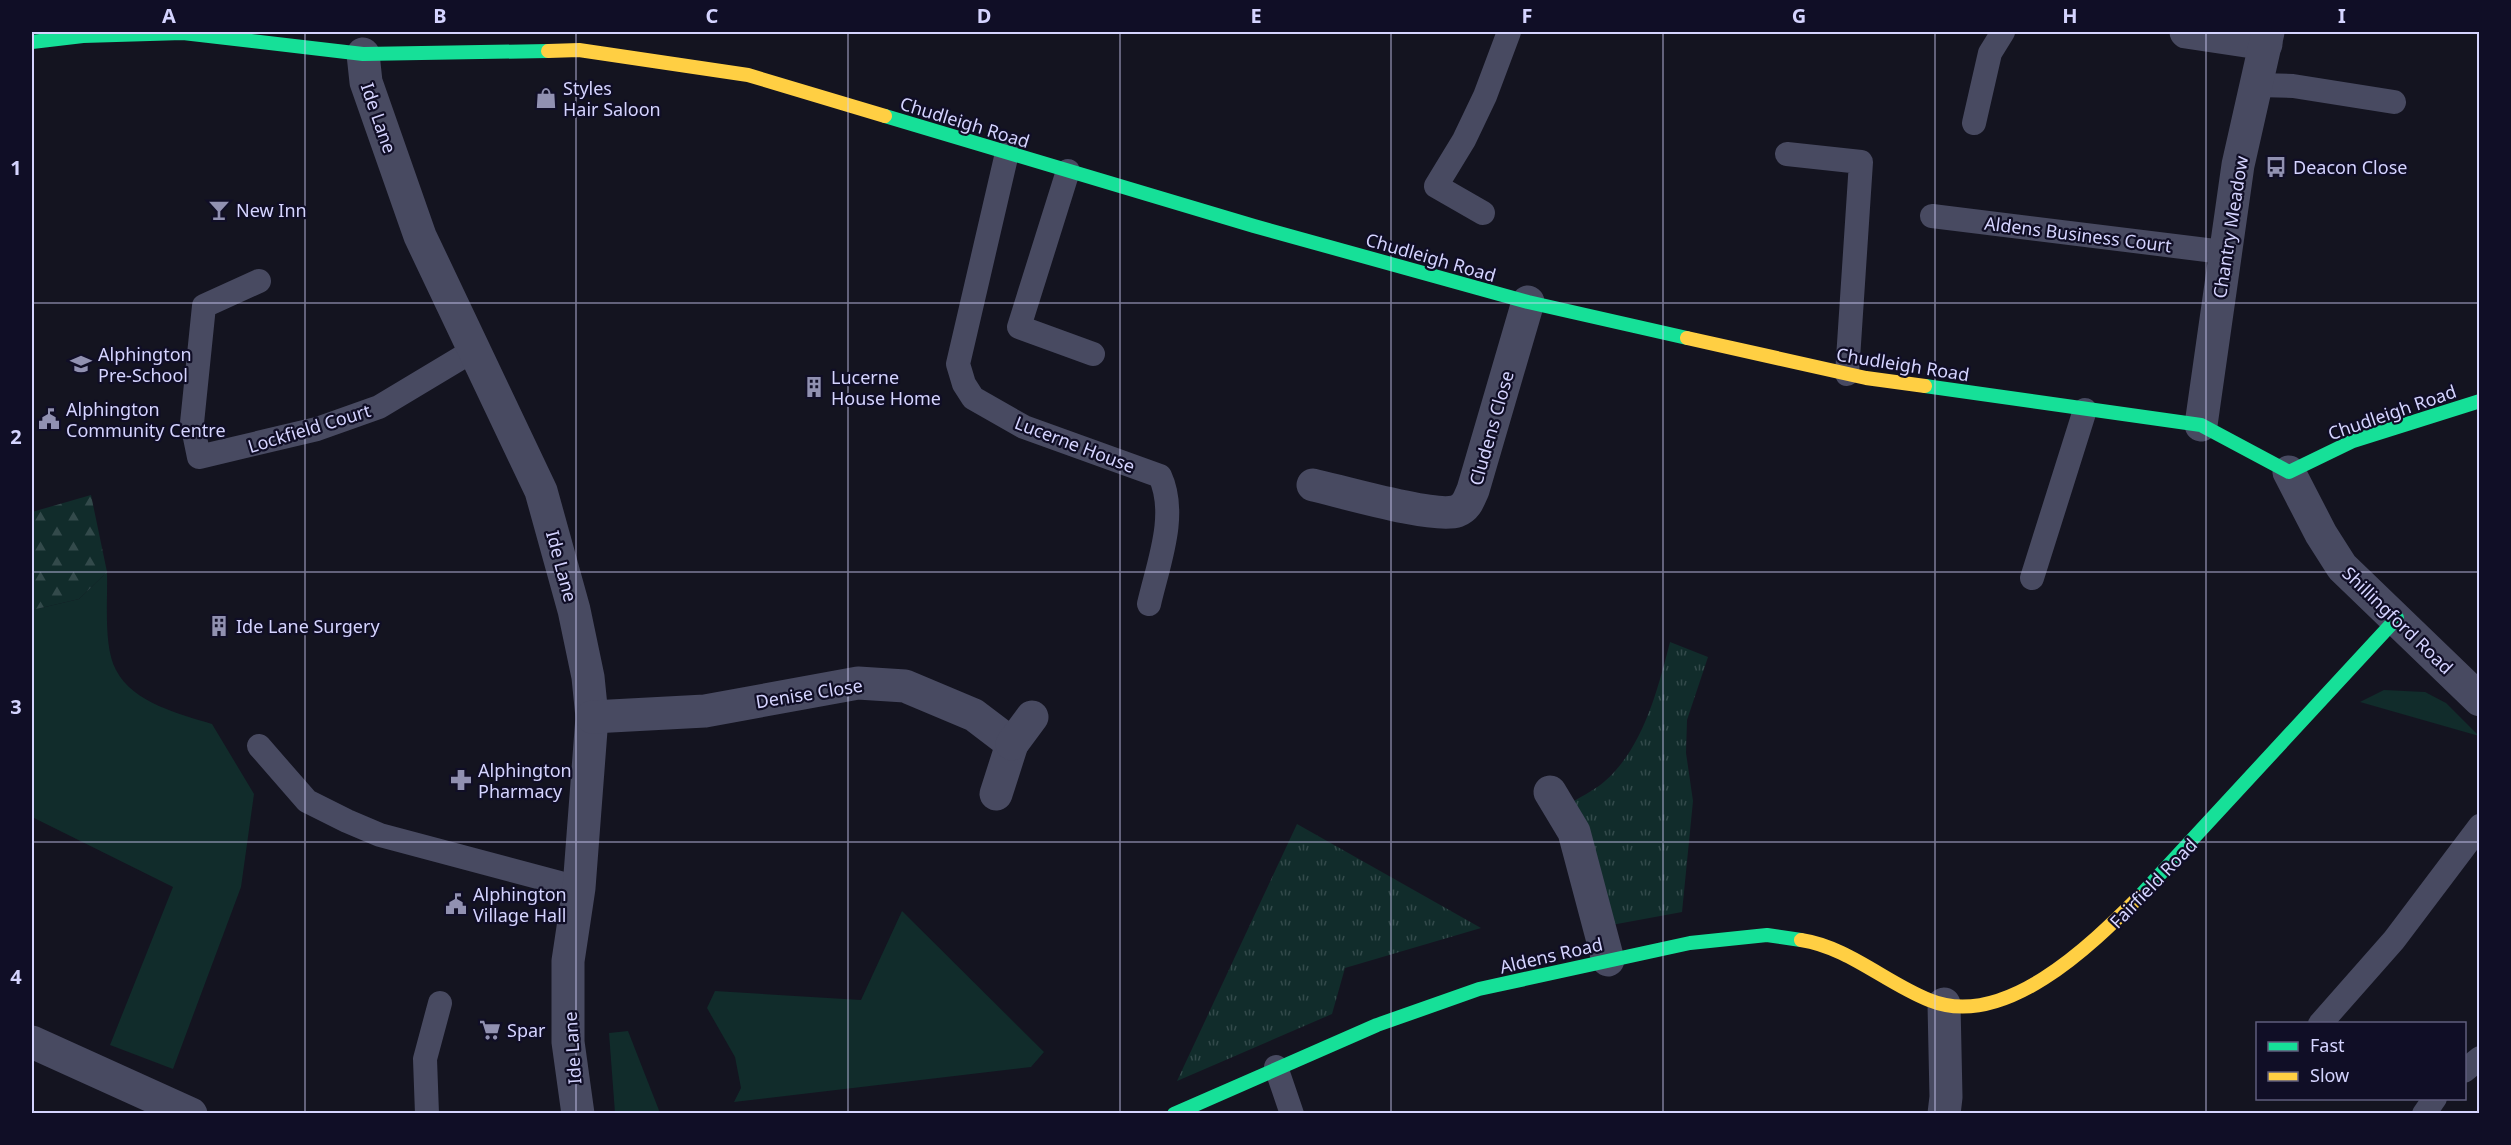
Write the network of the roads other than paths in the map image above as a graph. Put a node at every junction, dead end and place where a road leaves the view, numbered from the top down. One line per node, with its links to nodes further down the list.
1 (1509, 32): 14 (lane)
2 (2003, 32): 10 (lane)
3 (2187, 32): 5 (street)
4 (39, 38): 6 (street, Chudleigh Road)
5 (2267, 38): 8 (street, Chantry Meadow)
6 (308, 40): 7 (street, Chudleigh Road)
7 (363, 54): 11 (street, Chudleigh Road); 19 (street, Ide Lane)
8 (2258, 85): 9 (lane); 16 (street, Chantry Meadow)
9 (2394, 102)
10 (1974, 123)
11 (1007, 153): 13 (street, Chudleigh Road); 28 (lane, Lucerne House)
12 (1787, 154): 21 (lane)
13 (1068, 171): 18 (street, Chudleigh Road); 20 (lane)
14 (1483, 213)
15 (1932, 216): 16 (lane, Aldens Business Court)
16 (2223, 252): 24 (street, Chantry Meadow)
17 (259, 281): 19 (lane, Lockfield Court)
18 (1528, 302): 21 (street, Chudleigh Road); 26 (street, Cludens Close)
19 (474, 350): 31 (street, Ide Lane)
20 (1094, 354)
21 (1847, 374): 23 (street, Chudleigh Road)
22 (2480, 401): 25 (street, Chudleigh Road)
23 (2085, 410): 24 (street, Chudleigh Road); 27 (lane)
24 (2201, 425): 25 (street, Chudleigh Road)
25 (2289, 472): 29 (street, Shillingford Road)
26 (1313, 485)
27 (2032, 578)
28 (1149, 604)
29 (2397, 618): 30 (street, Shillingford Road); 41 (street, Fairfield Road)
30 (2480, 700)
31 (592, 717): 33 (street, Denise Close); 38 (street, Ide Lane)
32 (1032, 717): 33 (street)
33 (1012, 744): 36 (street)
34 (259, 746): 38 (lane)
35 (1550, 792): 39 (street)
36 (996, 794)
37 (2480, 826): 42 (lane)
38 (579, 888): 50 (street, Ide Lane)
39 (1608, 960): 41 (street, Aldens Road); 45 (street, Aldens Road)
40 (440, 1003): 49 (lane)
41 (1944, 1004): 53 (street)
42 (2321, 1022)
43 (32, 1042): 48 (street)
44 (2480, 1058): 46 (lane)
45 (1276, 1067): 51 (street, Aldens Road); 52 (lane)
46 (2466, 1069)
47 (2434, 1100): 54 (lane)
48 (191, 1113)
49 (427, 1113)
50 (578, 1113)
51 (1174, 1113)
52 (1292, 1113)
53 (1944, 1113)
54 (2424, 1113)

